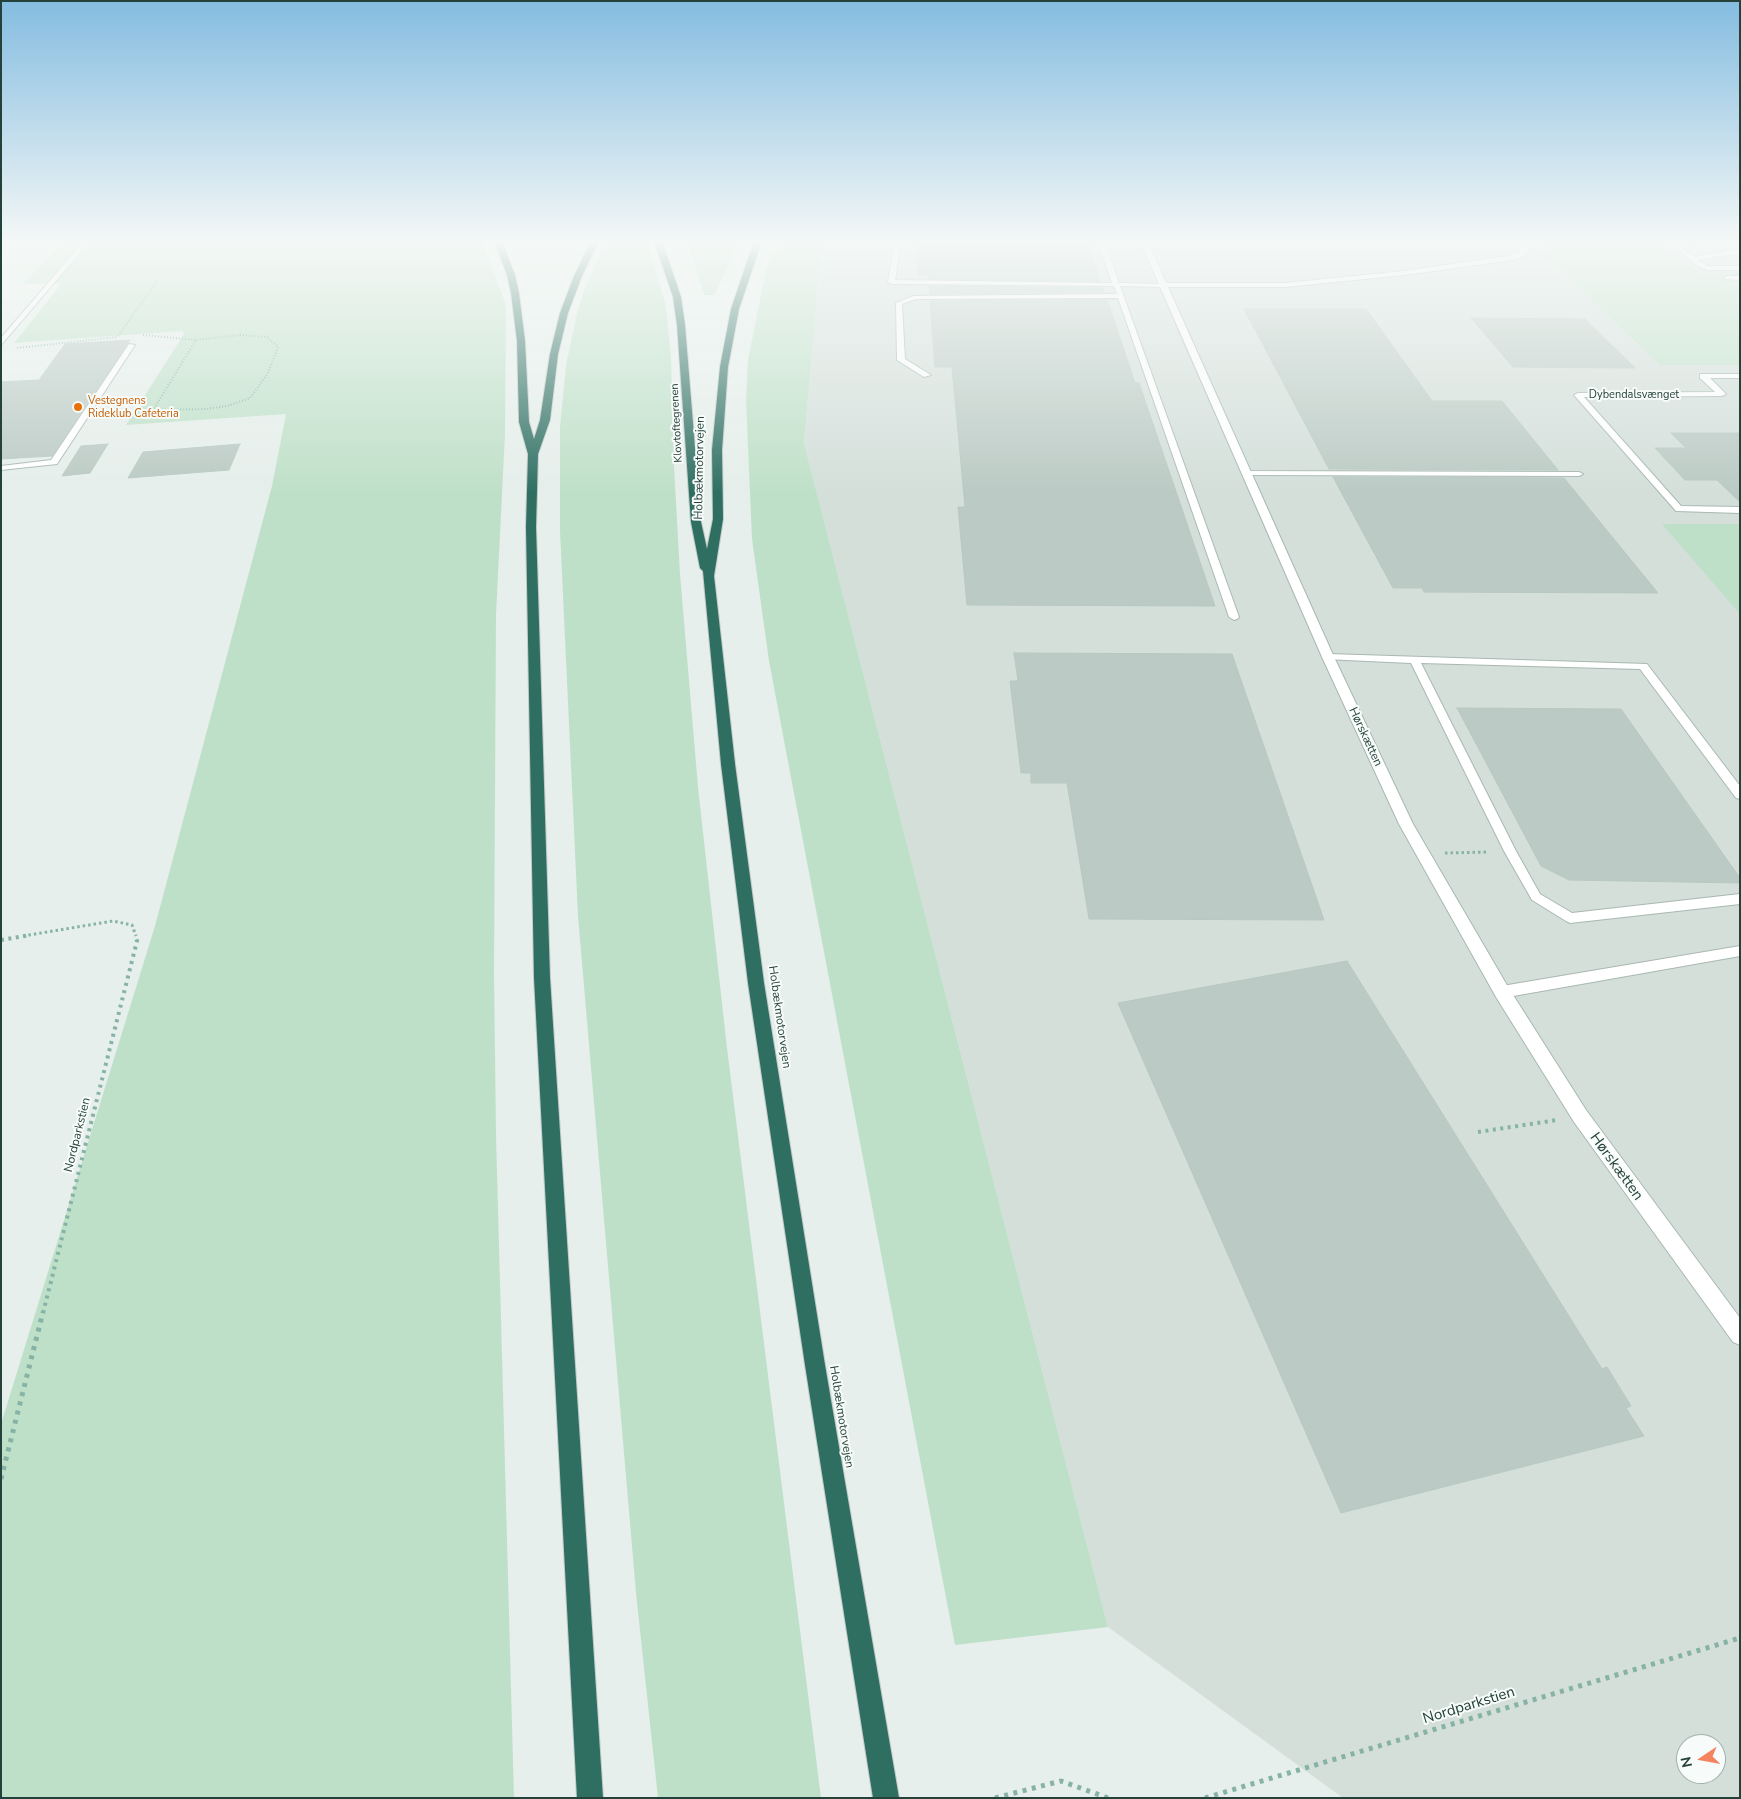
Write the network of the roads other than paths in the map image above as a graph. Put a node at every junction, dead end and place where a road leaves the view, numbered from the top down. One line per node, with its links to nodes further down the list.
1 (16, 325): 9 (lane)
2 (519, 325): 13 (highway)
3 (561, 325): 13 (highway)
4 (681, 325): 18 (highway, Klovtoftegrenen)
5 (732, 325): 18 (highway, Holbækmotorvejen)
6 (900, 325): 11 (lane)
7 (1130, 325): 19 (lane)
8 (1181, 325): 15 (street, Hørskætten)
9 (1, 343)
10 (131, 345): 14 (lane)
11 (927, 376)
12 (1740, 376): 17 (lane, Dybendalsvænget)
13 (533, 454): 27 (highway)
14 (1, 468)
15 (1247, 473): 16 (lane); 20 (street, Hørskætten)
16 (1579, 474)
17 (1740, 510)
18 (708, 576): 28 (highway, Holbækmotorvejen)
19 (1234, 618)
20 (1328, 657): 21 (lane); 25 (street, Hørskætten)
21 (1414, 659): 22 (lane); 23 (lane)
22 (1740, 795)
23 (1740, 899)
24 (1740, 951): 25 (lane)
25 (1502, 992): 26 (street, Hørskætten)
26 (1740, 1335)
27 (590, 1798)
28 (886, 1798)

